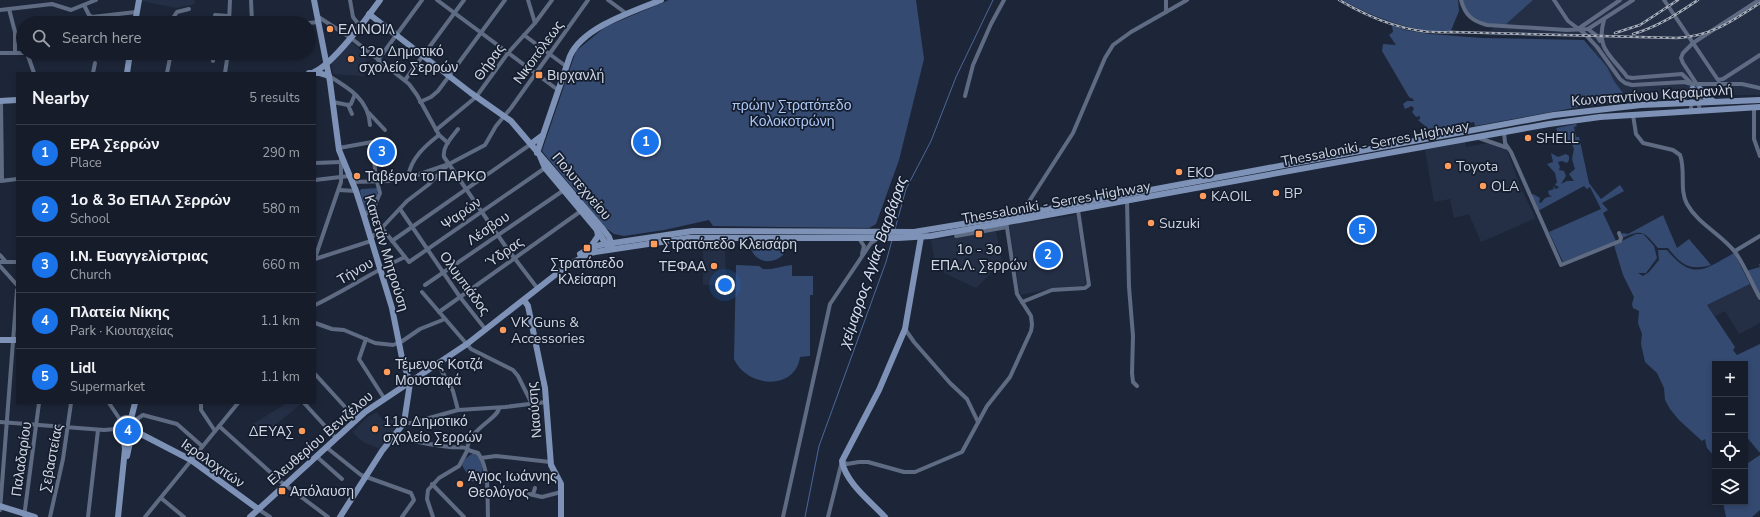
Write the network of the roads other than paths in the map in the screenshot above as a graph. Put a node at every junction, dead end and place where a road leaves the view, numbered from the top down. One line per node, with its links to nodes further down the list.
1 (96, 0): 28 (street)
2 (139, 0): 32 (main road)
3 (230, 0): 41 (street)
4 (314, 0): 43 (main road, Καπετάν Μητρούση)
5 (350, 0): 46 (street)
6 (380, 0): 35 (main road)
7 (422, 0): 51 (street)
8 (437, 0): 34 (street)
9 (464, 0): 34 (street)
10 (505, 0): 50 (street)
11 (534, 0): 26 (street)
12 (552, 0): 45 (street, Θήρας)
13 (588, 0): 59 (street, Νικοπόλεως)
14 (608, 0): 36 (street)
15 (661, 0): 27 (main road)
16 (1004, 0): 86 (street)
17 (1166, 0): 33 (street)
18 (1187, 0): 33 (street)
19 (1461, 0): 47 (street)
20 (1554, 0): 47 (street)
21 (1620, 0): 47 (street)
22 (1632, 0): 44 (street)
23 (1664, 0): 54 (street)
24 (1759, 0): 54 (street)
25 (253, 1): 42 (street)
26 (528, 1): 45 (street)
27 (650, 2): 36 (main road)
28 (84, 5): 31 (street); 37 (street)
29 (189, 9): 40 (street)
30 (0, 10): 31 (street)
31 (9, 10): 49 (street)
32 (136, 12): 38 (street); 39 (main road)
33 (1166, 12): 143 (street)
34 (455, 13): 50 (street); 61 (street)
35 (369, 14): 46 (main road); 51 (main road, Πολυτεχνείου)
36 (627, 14): 69 (main road)
37 (90, 16)
38 (101, 16)
39 (136, 16)
40 (174, 16)
41 (229, 16)
42 (252, 16)
43 (317, 19): 53 (street); 68 (main road, Καπετάν Μητρούση)
44 (1604, 20): 48 (street); 55 (street)
45 (535, 23): 52 (street, Θήρας)
46 (360, 26): 53 (main road)
47 (1578, 29): 48 (street); 81 (street)
48 (1588, 29): 55 (street)
49 (15, 32): 57 (street)
50 (481, 33): 58 (street); 79 (street)
51 (396, 35): 61 (main road, Πολυτεχνείου); 66 (street)
52 (524, 35): 58 (street, Θήρας); 59 (street)
53 (351, 38): 66 (street); 68 (main road)
54 (1693, 43): 60 (street); 82 (street)
55 (1601, 44): 81 (street)
56 (0, 53): 57 (street)
57 (15, 53)
58 (508, 53): 76 (street); 87 (street, Θήρας)
59 (550, 55): 69 (street); 76 (street, Νικοπόλεως)
60 (1760, 55)
61 (423, 56): 79 (main road, Πολυτεχνείου); 80 (street)
62 (29, 60): 70 (street)
63 (129, 60): 72 (main road)
64 (170, 60): 73 (street)
65 (227, 60): 74 (street)
66 (378, 60): 80 (street)
67 (95, 63): 71 (street)
68 (326, 63): 75 (main road); 78 (main road, Καπετάν Μητρούση)
69 (567, 67): 84 (main road)
70 (34, 72)
71 (94, 72)
72 (127, 72)
73 (167, 72)
74 (225, 72)
75 (313, 72)
76 (536, 73): 84 (street); 104 (street, Νικοπόλεως)
77 (316, 74): 78 (main road)
78 (329, 76): 85 (street); 92 (main road, Καπετάν Μητρούση)
79 (450, 77): 87 (main road, Πολυτεχνείου); 93 (street)
80 (405, 80): 93 (street)
81 (1692, 86): 82 (street); 95 (main road); 96 (street)
82 (1699, 86): 83 (street); 91 (main road); 94 (street)
83 (1760, 88)
84 (558, 90): 113 (main road)
85 (355, 94): 97 (street); 101 (street)
86 (965, 96)
87 (476, 97): 104 (main road, Πολυτεχνείου); 111 (street, Θήρας)
88 (16, 100): 90 (main road)
89 (1760, 100): 91 (main road, Κωνσταντίνου Καραμανλή)
90 (1, 101): 118 (street)
91 (1714, 101): 94 (main road, Κωνσταντίνου Καραμανλή)
92 (332, 102): 97 (street); 117 (main road, Καπετάν Μητρούση)
93 (420, 102): 111 (street)
94 (1699, 102): 96 (main road, Κωνσταντίνου Καραμανλή); 100 (street)
95 (1677, 103): 96 (main road, Κωνσταντίνου Καραμανλή); 108 (main road, Κωνσταντίνου Καραμανλή)
96 (1692, 103): 99 (street)
97 (348, 105): 102 (street)
98 (1757, 107): 100 (main road, Κωνσταντίνου Καραμανλή); 105 (street)
99 (1691, 110): 100 (main road, Κωνσταντίνου Καραμανλή); 103 (main road, Κωνσταντίνου Καραμανλή)
100 (1699, 110)
101 (370, 113): 107 (street); 110 (street)
102 (352, 114)
103 (1633, 115): 112 (main road, Κωνσταντίνου Καραμανλή); 164 (street)
104 (504, 116): 116 (main road, Πολυτεχνείου); 124 (street, Νικοπόλεως)
105 (1754, 121): 106 (street); 121 (street)
106 (1760, 121)
107 (370, 125)
108 (1499, 125): 143 (main road, Thessaloniki - Serres Highway)
109 (458, 129): 115 (street)
110 (385, 130)
111 (438, 132): 115 (street); 128 (street, Θήρας)
112 (1504, 132): 114 (main road, Thessaloniki - Serres Highway); 119 (street)
113 (543, 135): 116 (main road); 120 (main road)
114 (1471, 138): 119 (street); 138 (main road, Thessaloniki - Serres Highway)
115 (448, 143): 124 (street)
116 (531, 144): 120 (main road, Πολυτεχνείου); 134 (street)
117 (339, 148): 122 (main road, Καπετάν Μητρούση); 133 (street)
118 (1, 149): 130 (street)
119 (1510, 150): 151 (street)
120 (538, 154): 125 (main road, Πολυτεχνείου); 150 (main road, Πολυτεχνείου)
121 (1760, 156)
122 (341, 159): 123 (street); 126 (main road, Καπετάν Μητρούση); 127 (street)
123 (316, 163)
124 (449, 164): 128 (street); 134 (street); 139 (street)
125 (545, 168): 136 (main road, Πολυτεχνείου); 142 (street, Ψαρών)
126 (349, 176): 127 (street); 132 (main road, Καπετάν Μητρούση)
127 (342, 177): 131 (street); 135 (street)
128 (408, 177): 133 (street)
129 (16, 179): 130 (street)
130 (1, 180)
131 (316, 180)
132 (352, 182): 133 (street); 137 (main road, Καπετάν Μητρούση)
133 (377, 182): 144 (street)
134 (466, 189): 142 (street); 146 (street)
135 (339, 190): 137 (street); 166 (street)
136 (564, 190): 141 (main road, Πολυτεχνείου); 152 (street, Λέσβου)
137 (356, 192): 144 (main road, Καπετάν Μητρούση)
138 (1127, 201): 140 (main road, Thessaloniki - Serres Highway); 201 (street)
139 (400, 209): 146 (street, Ολυμπιάδος); 147 (street)
140 (1078, 210): 145 (main road, Thessaloniki - Serres Highway); 185 (street)
141 (581, 211): 148 (main road, Πολυτεχνείου); 168 (street, Ύδρας)
142 (482, 212): 152 (street); 163 (street, Ψαρών)
143 (1021, 214): 145 (main road, Thessaloniki - Serres Highway)
144 (364, 216): 158 (main road, Καπετάν Μητρούση)
145 (1006, 222): 149 (main road, Thessaloniki - Serres Highway); 185 (street)
146 (412, 227): 160 (street); 163 (street, Ολυμπιάδος)
147 (382, 228): 158 (street); 160 (street)
148 (597, 230): 161 (main road, Πολυτεχνείου); 162 (main road)
149 (955, 231): 153 (main road, Thessaloniki - Serres Highway); 156 (main road, Thessaloniki - Serres Highway)
150 (606, 232): 159 (main road); 161 (main road, Πολυτεχνείου)
151 (1619, 233)
152 (498, 235): 168 (street); 177 (street, Λέσβου)
153 (910, 235): 154 (main road, Thessaloniki - Serres Highway); 156 (main road, Thessaloniki - Serres Highway)
154 (881, 236): 157 (main road, Thessaloniki - Serres Highway); 159 (main road, Thessaloniki - Serres Highway); 169 (street)
155 (1760, 236): 164 (street)
156 (921, 237): 191 (main road)
157 (858, 238): 161 (main road, Thessaloniki - Serres Highway); 169 (street)
158 (370, 239): 170 (street); 176 (main road, Καπετάν Μητρούση)
159 (627, 240): 161 (main road, Thessaloniki - Serres Highway)
160 (392, 241): 167 (street)
161 (610, 246): 162 (main road, Ελευθερίου Βενιζέλου); 175 (main road, Ελευθερίου Βενιζέλου)
162 (590, 248): 175 (main road, Ελευθερίου Βενιζέλου)
163 (427, 250): 167 (street, Ψαρών); 177 (street, Ολυμπιάδος)
164 (1735, 251): 183 (street)
165 (0, 254): 172 (street)
166 (316, 256)
167 (405, 257): 176 (street, Τήνου)
168 (515, 258): 180 (street); 182 (street, Ύδρας)
169 (861, 258): 266 (street)
170 (316, 259)
171 (0, 262): 172 (street)
172 (6, 262): 173 (street)
173 (16, 262)
174 (0, 266): 178 (street)
175 (564, 268): 180 (main road, Ελευθερίου Βενιζέλου)
176 (380, 270): 186 (street, Τήνου); 196 (main road, Καπετάν Μητρούση)
177 (443, 272): 179 (street, Λέσβου); 182 (street, Ολυμπιάδος)
178 (16, 284)
179 (425, 285)
180 (538, 289): 184 (main road, Ελευθερίου Βενιζέλου)
181 (422, 292): 187 (street)
182 (460, 297): 187 (street, Ύδρας); 192 (street, Ολυμπιάδος)
183 (1760, 298)
184 (524, 300): 192 (main road, Ελευθερίου Βενιζέλου); 203 (main road, Ναούσης)
185 (1022, 302): 218 (street)
186 (316, 304)
187 (439, 312): 189 (street)
188 (16, 315): 195 (street)
189 (445, 319): 196 (street); 197 (street)
190 (316, 323): 193 (street)
191 (905, 329): 218 (street); 237 (main road)
192 (486, 330): 197 (main road, Ελευθερίου Βενιζέλου)
193 (366, 339): 196 (street); 202 (street)
194 (0, 340): 195 (main road)
195 (15, 340): 219 (street)
196 (399, 342): 200 (main road, Καπετάν Μητρούση)
197 (467, 344): 198 (main road, Ελευθερίου Βενιζέλου); 211 (street)
198 (438, 364): 200 (main road, Ελευθερίου Βενιζέλου); 213 (street)
199 (316, 375): 214 (street)
200 (410, 381): 202 (main road, Ελευθερίου Βενιζέλου); 220 (main road)
201 (1137, 386)
202 (384, 398): 214 (main road, Ελευθερίου Βενιζέλου)
203 (546, 402): 211 (street); 238 (main road, Ναούσης)
204 (39, 404): 221 (street, Παλαδαρίου)
205 (71, 404): 223 (street, Σεβαστείας)
206 (110, 404): 216 (street)
207 (135, 404): 215 (main road)
208 (201, 404): 226 (street)
209 (237, 404): 222 (street)
210 (305, 404): 229 (street)
211 (532, 404): 212 (street)
212 (499, 408): 213 (street); 233 (street)
213 (458, 410): 220 (street)
214 (356, 419): 229 (main road, Ελευθερίου Βενιζέλου)
215 (133, 420): 216 (main road); 227 (main road); 231 (street)
216 (121, 421): 224 (main road)
217 (0, 422): 219 (street)
218 (978, 422): 237 (street)
219 (8, 423): 221 (street); 246 (street)
220 (404, 423): 228 (main road)
221 (37, 425): 223 (street); 249 (street, Παλαδαρίου)
222 (219, 426): 226 (street); 242 (street)
223 (68, 428): 225 (street); 251 (street, Σεβαστείας)
224 (116, 429): 225 (street); 230 (main road)
225 (98, 430): 252 (street)
226 (215, 431): 231 (street)
227 (139, 433): 230 (main road); 236 (main road, Ιερολοχιτών)
228 (395, 433): 233 (street); 239 (main road)
229 (336, 438): 232 (main road, Ελευθερίου Βενιζέλου)
230 (127, 442): 253 (main road); 254 (main road)
231 (202, 446): 236 (street)
232 (326, 447): 234 (main road, Ελευθερίου Βενιζέλου); 239 (street)
233 (468, 449): 235 (street); 241 (street)
234 (316, 456): 240 (street); 242 (main road, Ελευθερίου Βενιζέλου)
235 (481, 458): 238 (street); 264 (street)
236 (191, 460): 245 (street); 247 (main road, Ιερολοχιτών)
237 (842, 461): 267 (street); 268 (main road)
238 (550, 462): 244 (main road, Ναούσης)
239 (366, 477): 260 (main road); 261 (street)
240 (342, 479)
241 (432, 484): 262 (street); 263 (street)
242 (284, 485): 247 (main road, Ελευθερίου Βενιζέλου); 259 (street)
243 (535, 488): 244 (street)
244 (561, 492): 265 (main road, Ναούσης)
245 (161, 498): 255 (street); 256 (street)
246 (0, 506): 248 (street); 249 (main road)
247 (258, 509): 257 (main road, Ελευθερίου Βενιζέλου); 258 (street, Ιερολοχιτών)
248 (0, 510)
249 (24, 515): 250 (main road)
250 (35, 517)
251 (50, 517)
252 (88, 517)
253 (118, 517)
254 (122, 517)
255 (145, 517)
256 (184, 517)
257 (250, 517)
258 (270, 517)
259 (328, 517)
260 (340, 517)
261 (402, 517)
262 (433, 517)
263 (464, 517)
264 (488, 517)
265 (561, 517)
266 (783, 517)
267 (828, 517)
268 (885, 517)

